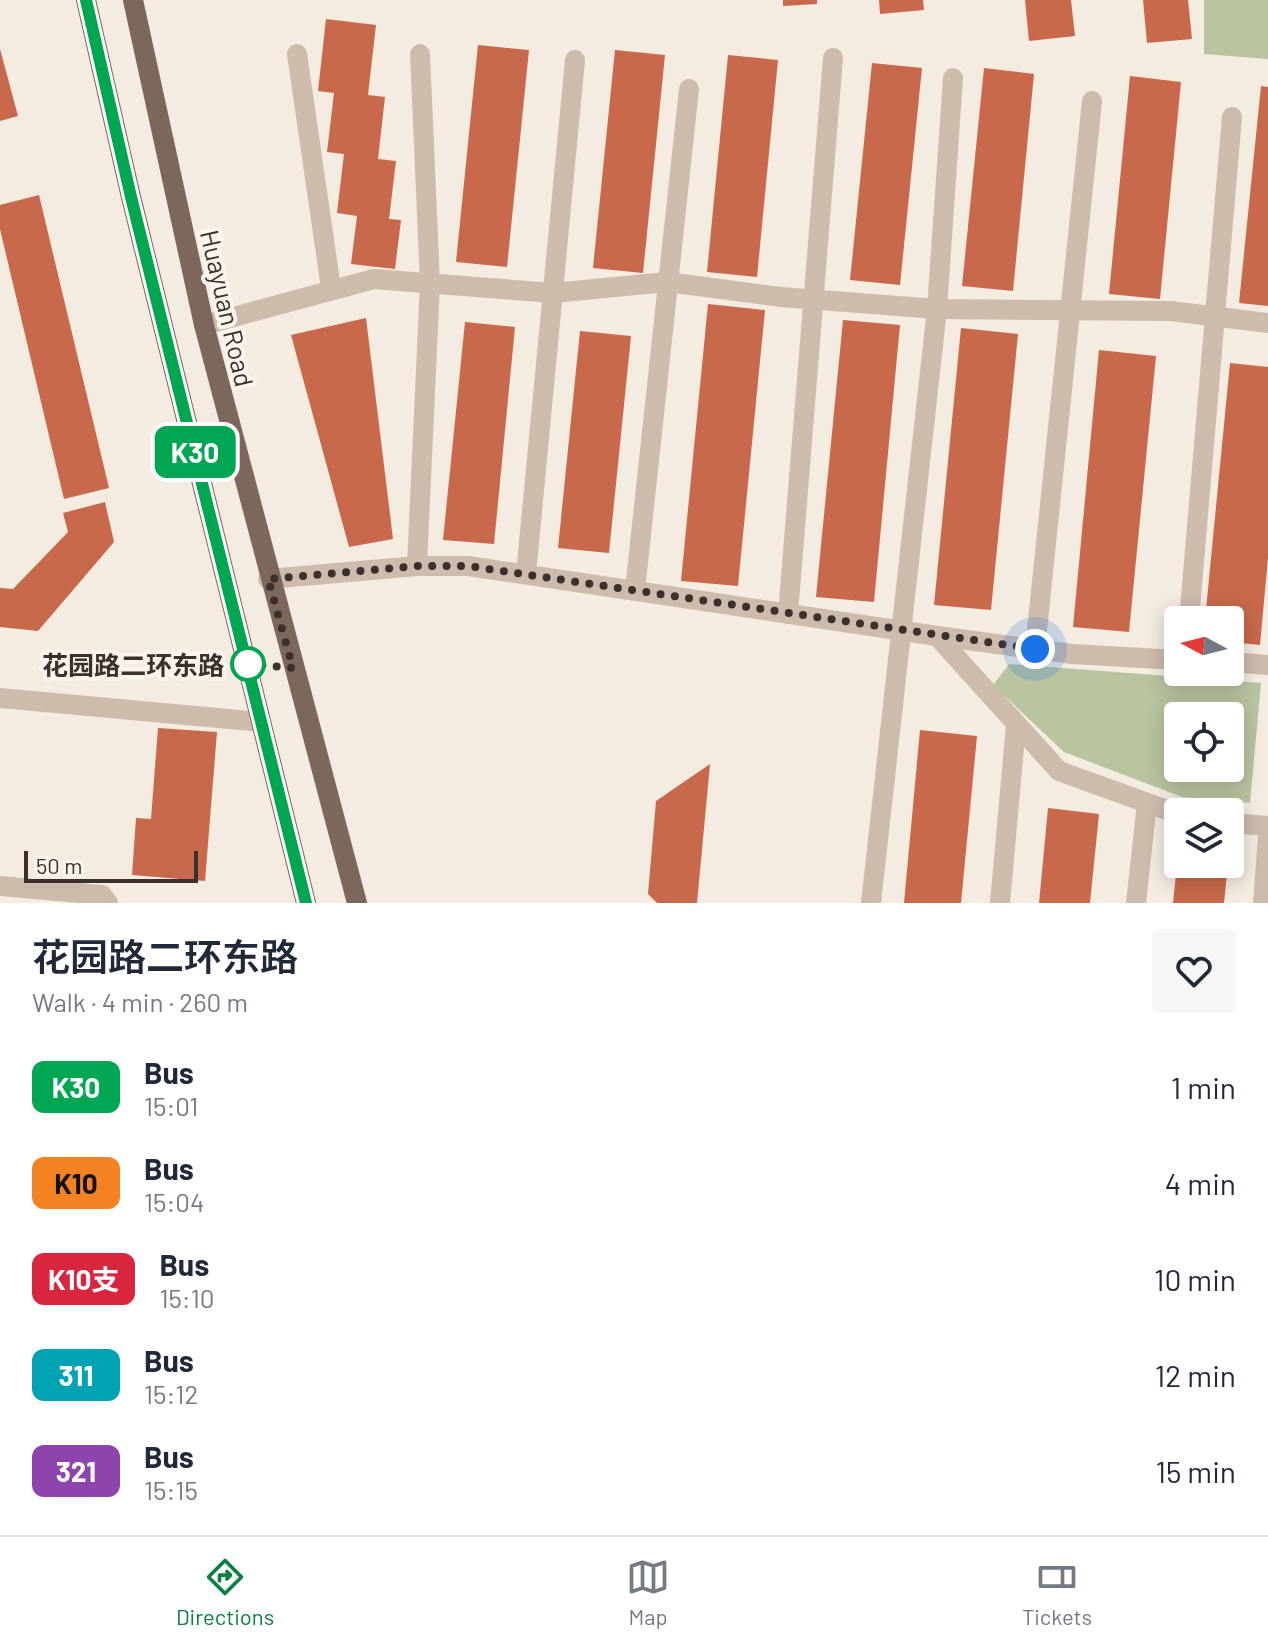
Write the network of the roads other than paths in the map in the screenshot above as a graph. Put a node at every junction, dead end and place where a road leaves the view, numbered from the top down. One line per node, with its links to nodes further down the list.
1 (86, 0): 34 (main road)
2 (133, 0): 20 (main road, Huayuan Road)
3 (297, 54): 13 (street)
4 (420, 54): 12 (street)
5 (833, 58): 15 (street)
6 (575, 60): 14 (street)
7 (953, 78): 16 (street)
8 (689, 89): 11 (street)
9 (1092, 101): 17 (street)
10 (1232, 117): 18 (street)
11 (667, 282): 14 (street); 15 (street); 24 (street)
12 (430, 283): 13 (street); 14 (street); 21 (street)
13 (331, 288): 20 (street)
14 (553, 293): 22 (street)
15 (813, 300): 16 (street); 26 (street)
16 (937, 309): 17 (street); 27 (street)
17 (1072, 310): 18 (street); 29 (street)
18 (1216, 316): 19 (street); 25 (street)
19 (1268, 323)
20 (204, 325): 23 (main road, Huayuan Road)
21 (417, 566): 22 (street); 23 (street)
22 (526, 574): 24 (street)
23 (268, 579): 44 (main road, Huayuan Road)
24 (635, 590): 26 (street)
25 (1190, 606)
26 (788, 614): 27 (street)
27 (901, 630): 28 (street); 45 (street)
28 (937, 636): 29 (street); 35 (street)
29 (1035, 649): 30 (street)
30 (1164, 659)
31 (1244, 663): 32 (street)
32 (1268, 665)
33 (0, 698): 34 (street)
34 (261, 722): 43 (main road)
35 (1016, 725): 36 (street); 46 (street)
36 (1147, 803): 37 (street); 47 (street)
37 (1164, 809)
38 (1244, 824): 39 (street)
39 (1268, 826)
40 (1268, 836): 48 (street)
41 (0, 886): 42 (street)
42 (108, 903)
43 (306, 903)
44 (357, 903)
45 (871, 903)
46 (1000, 903)
47 (1136, 903)
48 (1263, 903)

